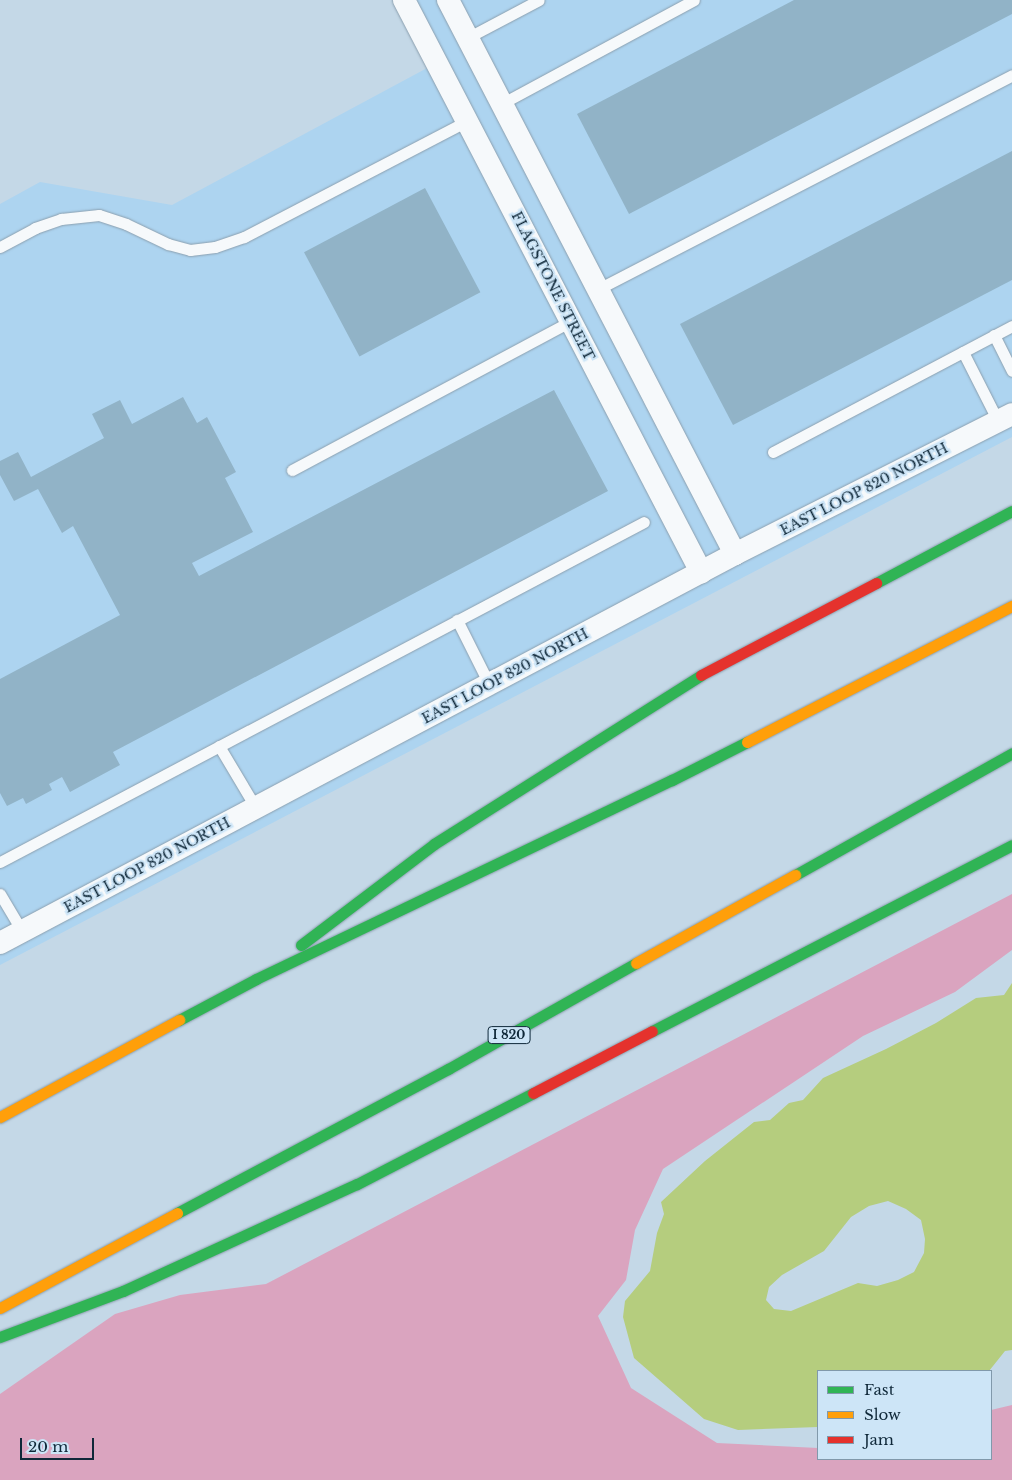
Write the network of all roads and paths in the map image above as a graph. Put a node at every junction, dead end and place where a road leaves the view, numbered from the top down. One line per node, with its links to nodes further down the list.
1 (404, 0): 8 (street, FLAGSTONE STREET)
2 (448, 0): 5 (street)
3 (539, 0): 5 (lane)
4 (694, 0): 7 (lane)
5 (467, 38): 7 (street)
6 (1012, 75): 10 (lane)
7 (501, 104): 10 (street)
8 (467, 121): 9 (lane); 11 (street, FLAGSTONE STREET)
9 (0, 248)
10 (598, 289): 21 (street)
11 (571, 321): 18 (lane); 22 (street, FLAGSTONE STREET)
12 (1012, 326): 13 (lane)
13 (994, 335): 14 (lane); 15 (lane)
14 (963, 352): 16 (lane); 17 (lane)
15 (1012, 371)
16 (1005, 417): 21 (street, EAST LOOP 820 NORTH)
17 (773, 452)
18 (292, 470)
19 (1012, 511): 34 (highway)
20 (644, 522): 24 (lane)
21 (735, 554): 22 (street, EAST LOOP 820 NORTH)
22 (701, 572): 25 (street, EAST LOOP 820 NORTH)
23 (1012, 606): 34 (highway)
24 (457, 620): 25 (lane); 26 (lane)
25 (489, 684): 28 (street, EAST LOOP 820 NORTH)
26 (219, 746): 28 (lane); 30 (lane)
27 (1012, 753): 36 (highway, I 820)
28 (256, 808): 32 (street, EAST LOOP 820 NORTH)
29 (1012, 845): 37 (highway)
30 (0, 862)
31 (0, 894): 32 (lane)
32 (22, 932): 33 (street, EAST LOOP 820 NORTH)
33 (0, 943)
34 (256, 980): 35 (highway)
35 (0, 1117)
36 (0, 1308)
37 (0, 1337)

